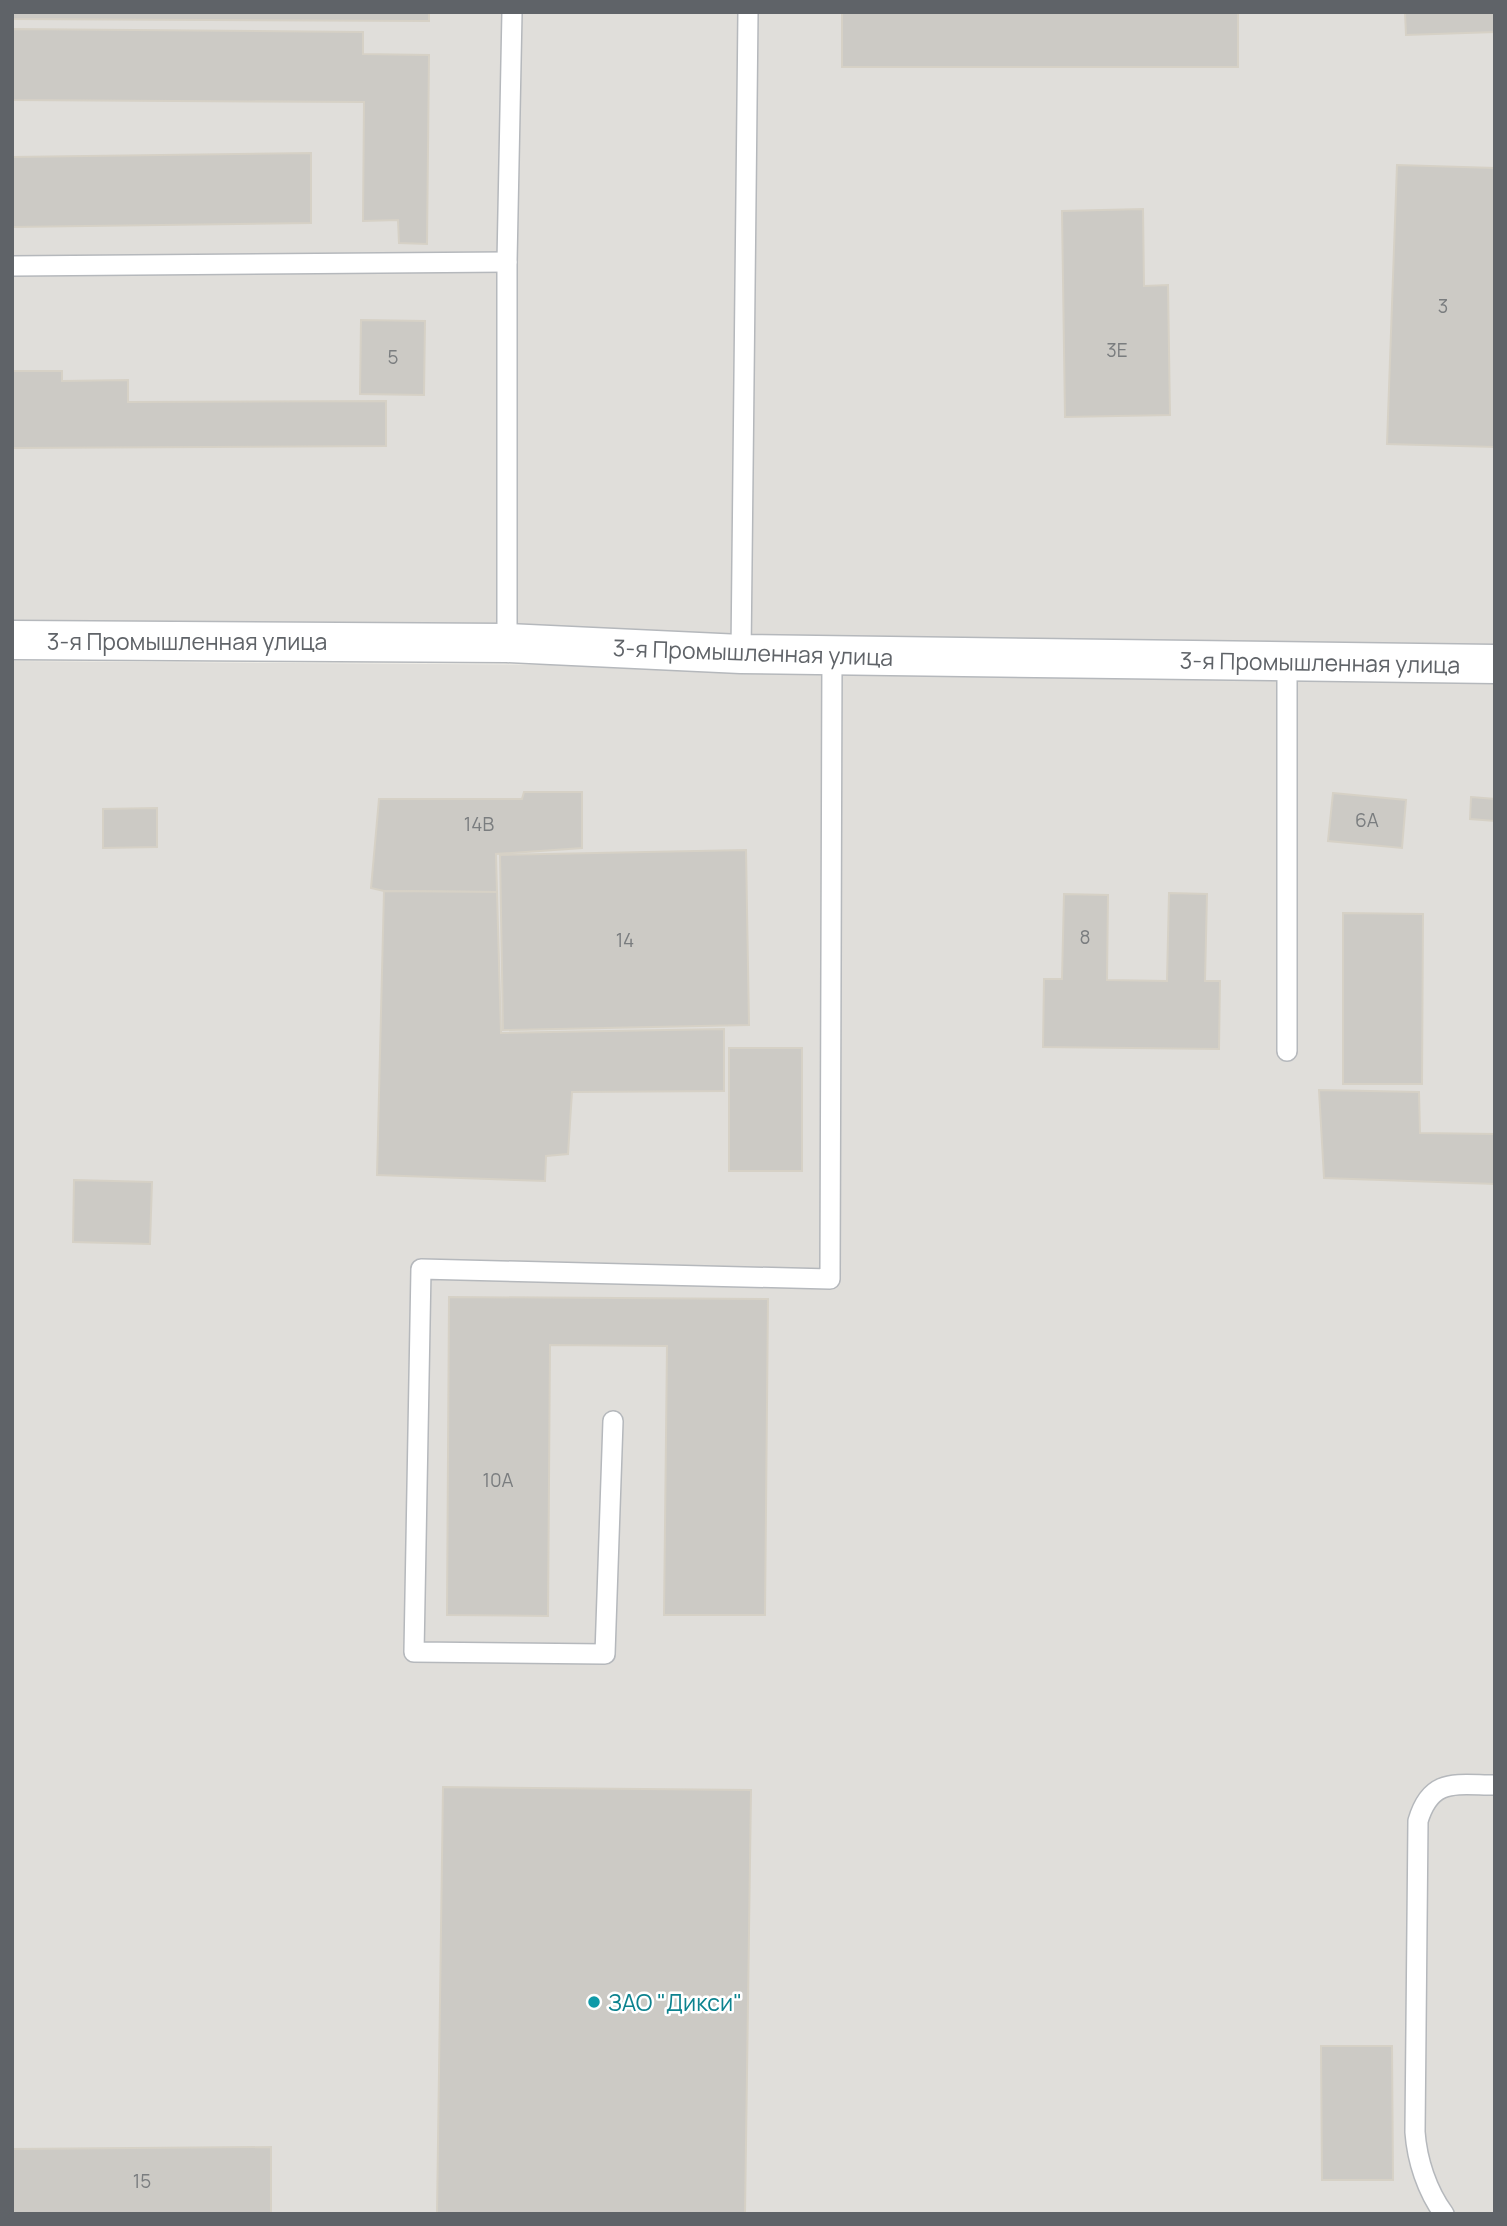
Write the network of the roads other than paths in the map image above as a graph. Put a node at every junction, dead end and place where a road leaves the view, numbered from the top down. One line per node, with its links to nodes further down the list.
1 (512, 12): 3 (lane)
2 (748, 12): 7 (lane)
3 (507, 262): 4 (lane); 6 (lane)
4 (12, 267)
5 (12, 640): 6 (street, 3-я Промышленная улица)
6 (507, 643): 7 (street, 3-я Промышленная улица)
7 (741, 654): 8 (street, 3-я Промышленная улица)
8 (832, 655): 9 (street, 3-я Промышленная улица); 12 (lane)
9 (1287, 661): 10 (street, 3-я Промышленная улица); 11 (lane)
10 (1495, 664)
11 (1287, 1051)
12 (613, 1421)
13 (1495, 1785): 14 (lane)
14 (1444, 2214)

